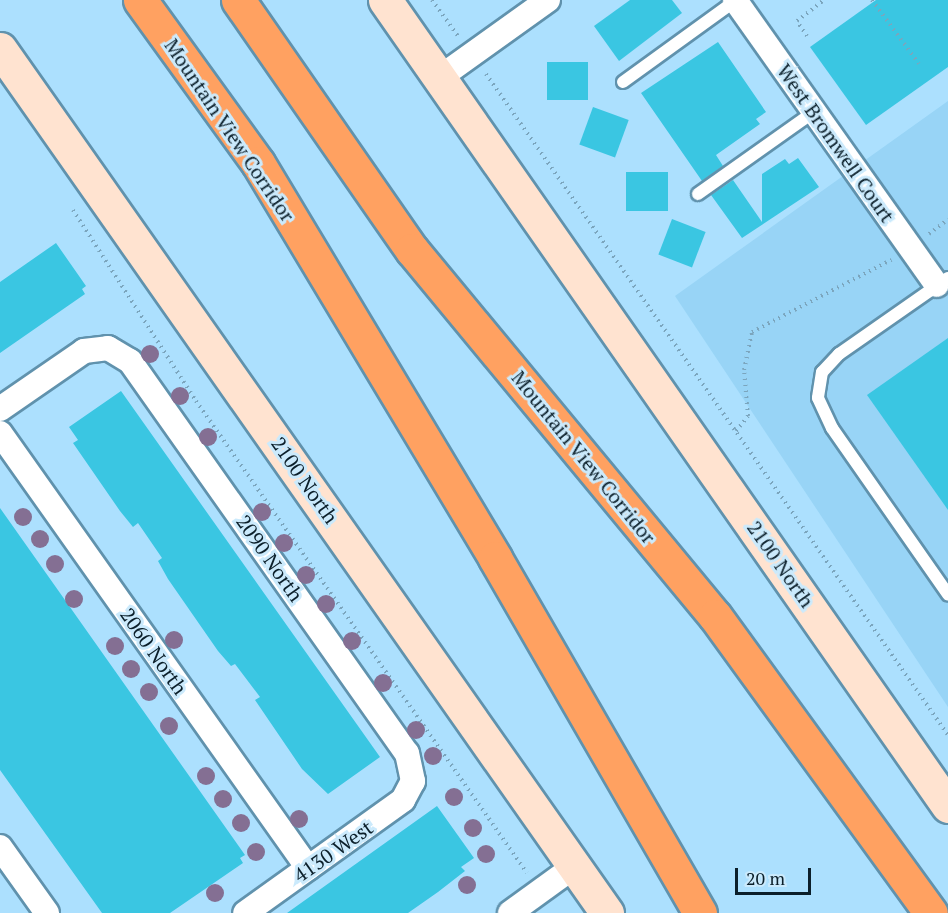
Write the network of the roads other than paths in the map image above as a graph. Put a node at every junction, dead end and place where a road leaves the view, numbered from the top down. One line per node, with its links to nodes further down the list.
1 (140, 0): 24 (highway, Mountain View Corridor)
2 (238, 0): 25 (highway, Mountain View Corridor)
3 (385, 0): 7 (main road, 2100 North)
4 (548, 0): 7 (street)
5 (735, 0): 8 (lane); 9 (street, West Bromwell Court)
6 (0, 49): 18 (main road, 2100 North)
7 (440, 78): 16 (main road, 2100 North)
8 (623, 82)
9 (814, 112): 10 (lane); 11 (street, West Bromwell Court)
10 (698, 194)
11 (942, 281): 14 (lane)
12 (0, 409): 15 (street, 2090 North)
13 (0, 433): 19 (street, 2060 North)
14 (948, 594)
15 (414, 782): 19 (street, 4130 West)
16 (948, 806)
17 (0, 847): 20 (street)
18 (575, 866): 22 (street); 23 (main road, 2100 North)
19 (308, 868): 21 (street, 4130 West)
20 (47, 913)
21 (245, 913)
22 (510, 913)
23 (607, 913)
24 (700, 913)
25 (931, 913)

